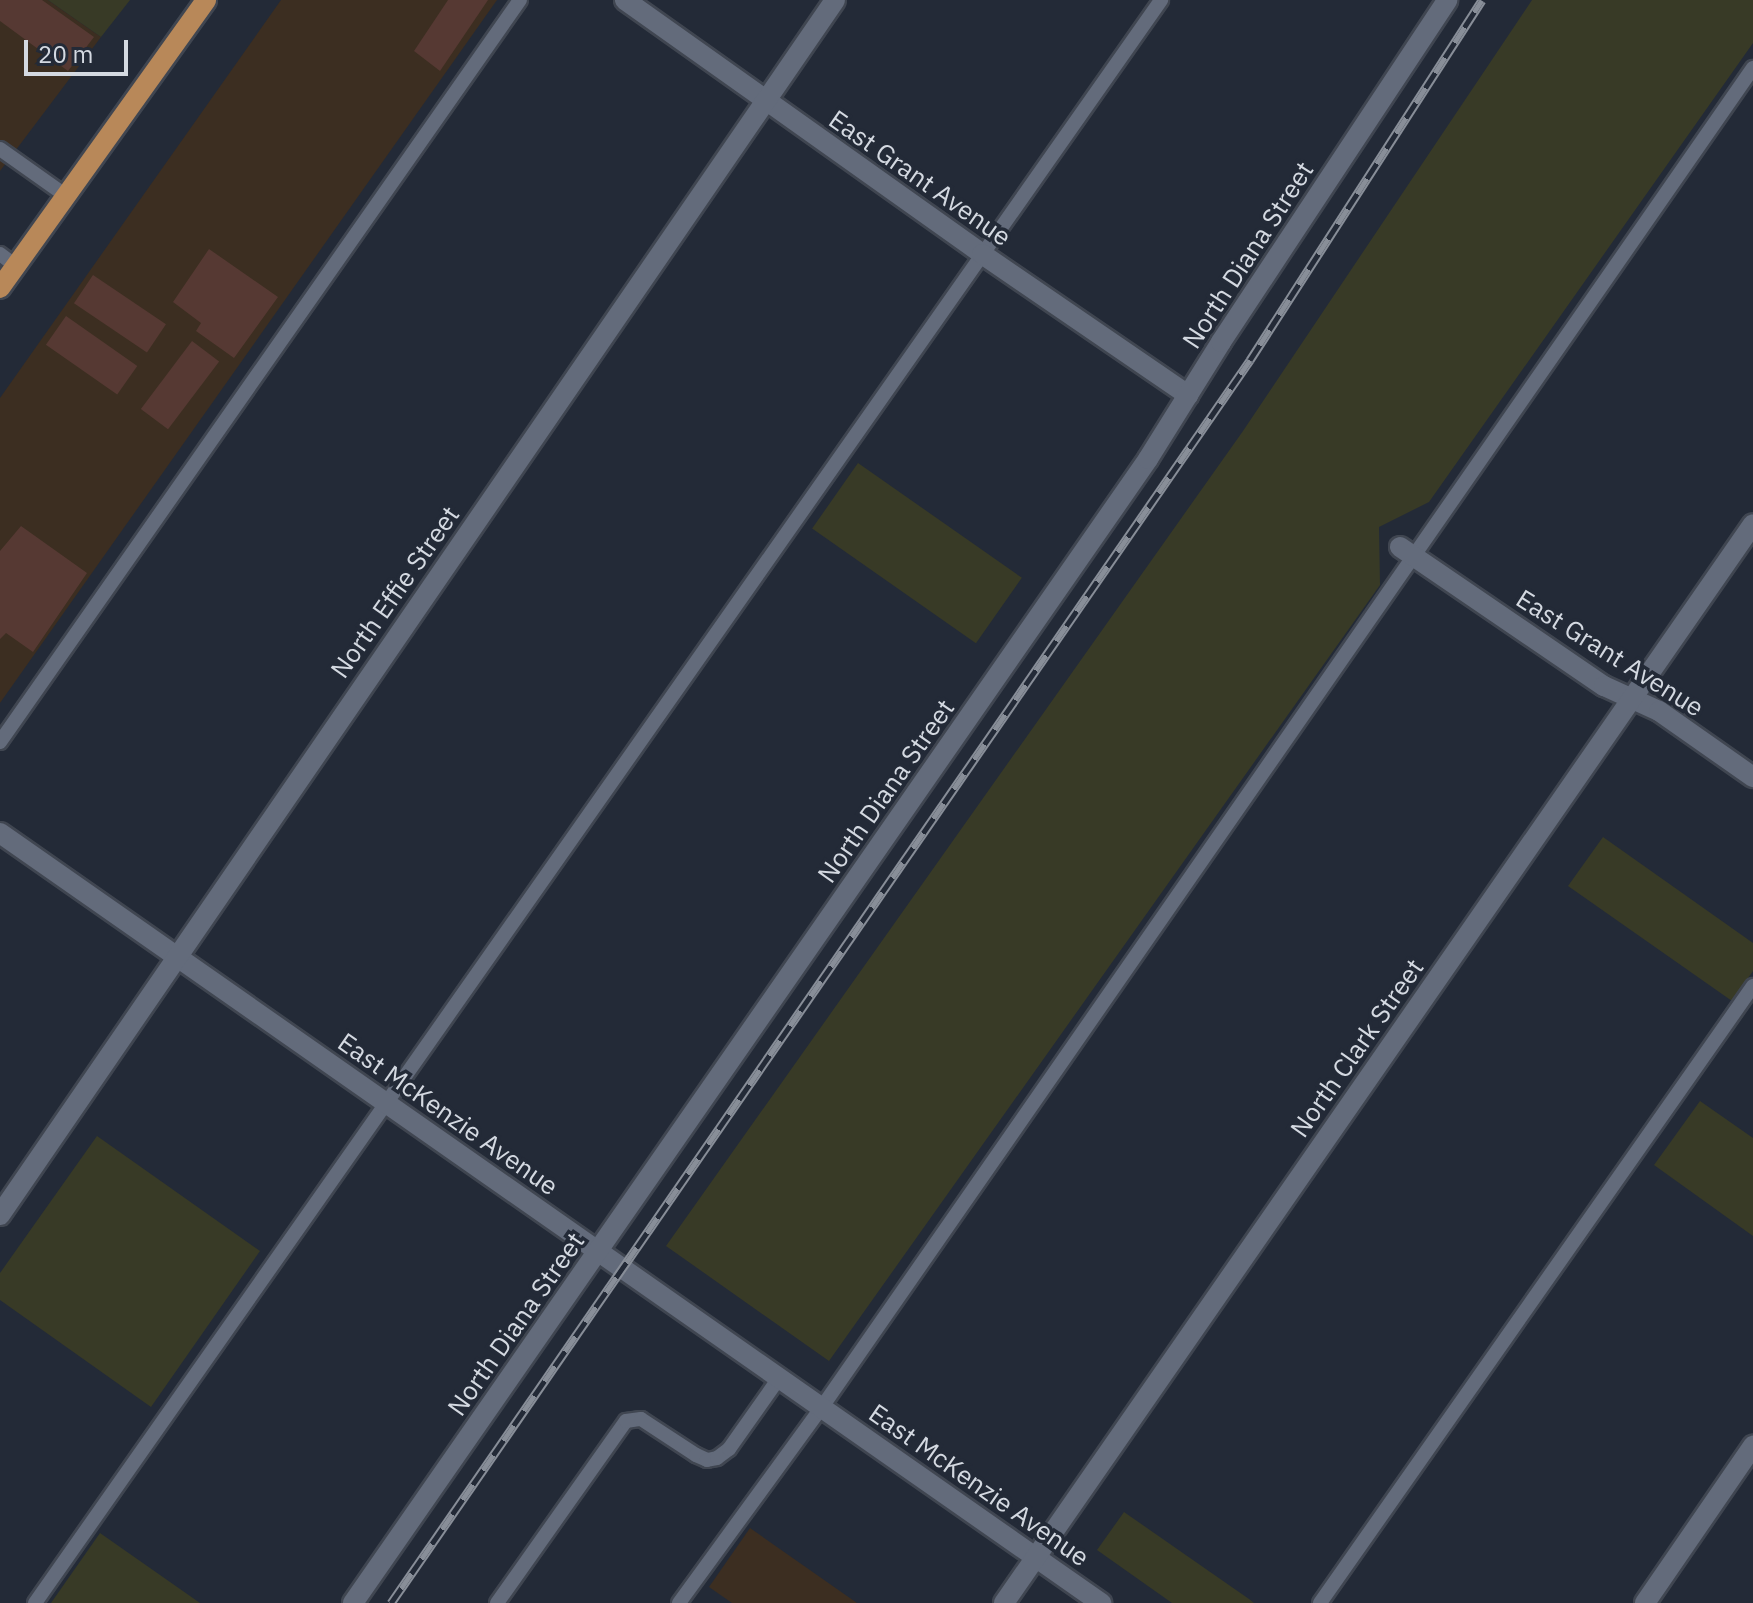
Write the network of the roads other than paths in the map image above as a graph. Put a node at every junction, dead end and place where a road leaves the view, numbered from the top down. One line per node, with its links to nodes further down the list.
1 (206, 0): 10 (main road)
2 (520, 0): 18 (lane)
3 (625, 0): 8 (street, East Grant Avenue)
4 (835, 0): 8 (street, North Effie Street)
5 (1161, 0): 11 (lane)
6 (1447, 0): 14 (street, North Diana Street)
7 (1753, 68): 16 (lane)
8 (766, 100): 11 (street, East Grant Avenue); 21 (street, North Effie Street)
9 (0, 149): 10 (lane)
10 (65, 195): 12 (main road)
11 (982, 254): 14 (street, East Grant Avenue); 23 (lane)
12 (8, 260): 13 (main road)
13 (0, 288)
14 (1188, 395): 25 (street, North Diana Street)
15 (1753, 524): 17 (street, North Clark Street)
16 (1406, 552): 17 (street, East Grant Avenue); 27 (lane)
17 (1631, 698): 19 (street, East Grant Avenue); 29 (street, North Clark Street)
18 (0, 742)
19 (1753, 777)
20 (0, 833): 21 (street, East McKenzie Avenue)
21 (176, 956): 23 (street, East McKenzie Avenue); 24 (street, North Effie Street)
22 (1753, 986): 36 (lane)
23 (387, 1103): 25 (street, East McKenzie Avenue); 30 (lane)
24 (0, 1215)
25 (598, 1251): 26 (street, East McKenzie Avenue); 31 (street, North Diana Street)
26 (779, 1378): 27 (street, East McKenzie Avenue); 32 (lane)
27 (822, 1407): 29 (street, East McKenzie Avenue); 33 (lane)
28 (1753, 1446): 37 (street)
29 (1035, 1557): 34 (street, North Clark Street); 35 (street, East McKenzie Avenue)
30 (35, 1603)
31 (353, 1603)
32 (497, 1603)
33 (679, 1603)
34 (1004, 1603)
35 (1101, 1603)
36 (1320, 1603)
37 (1645, 1603)

